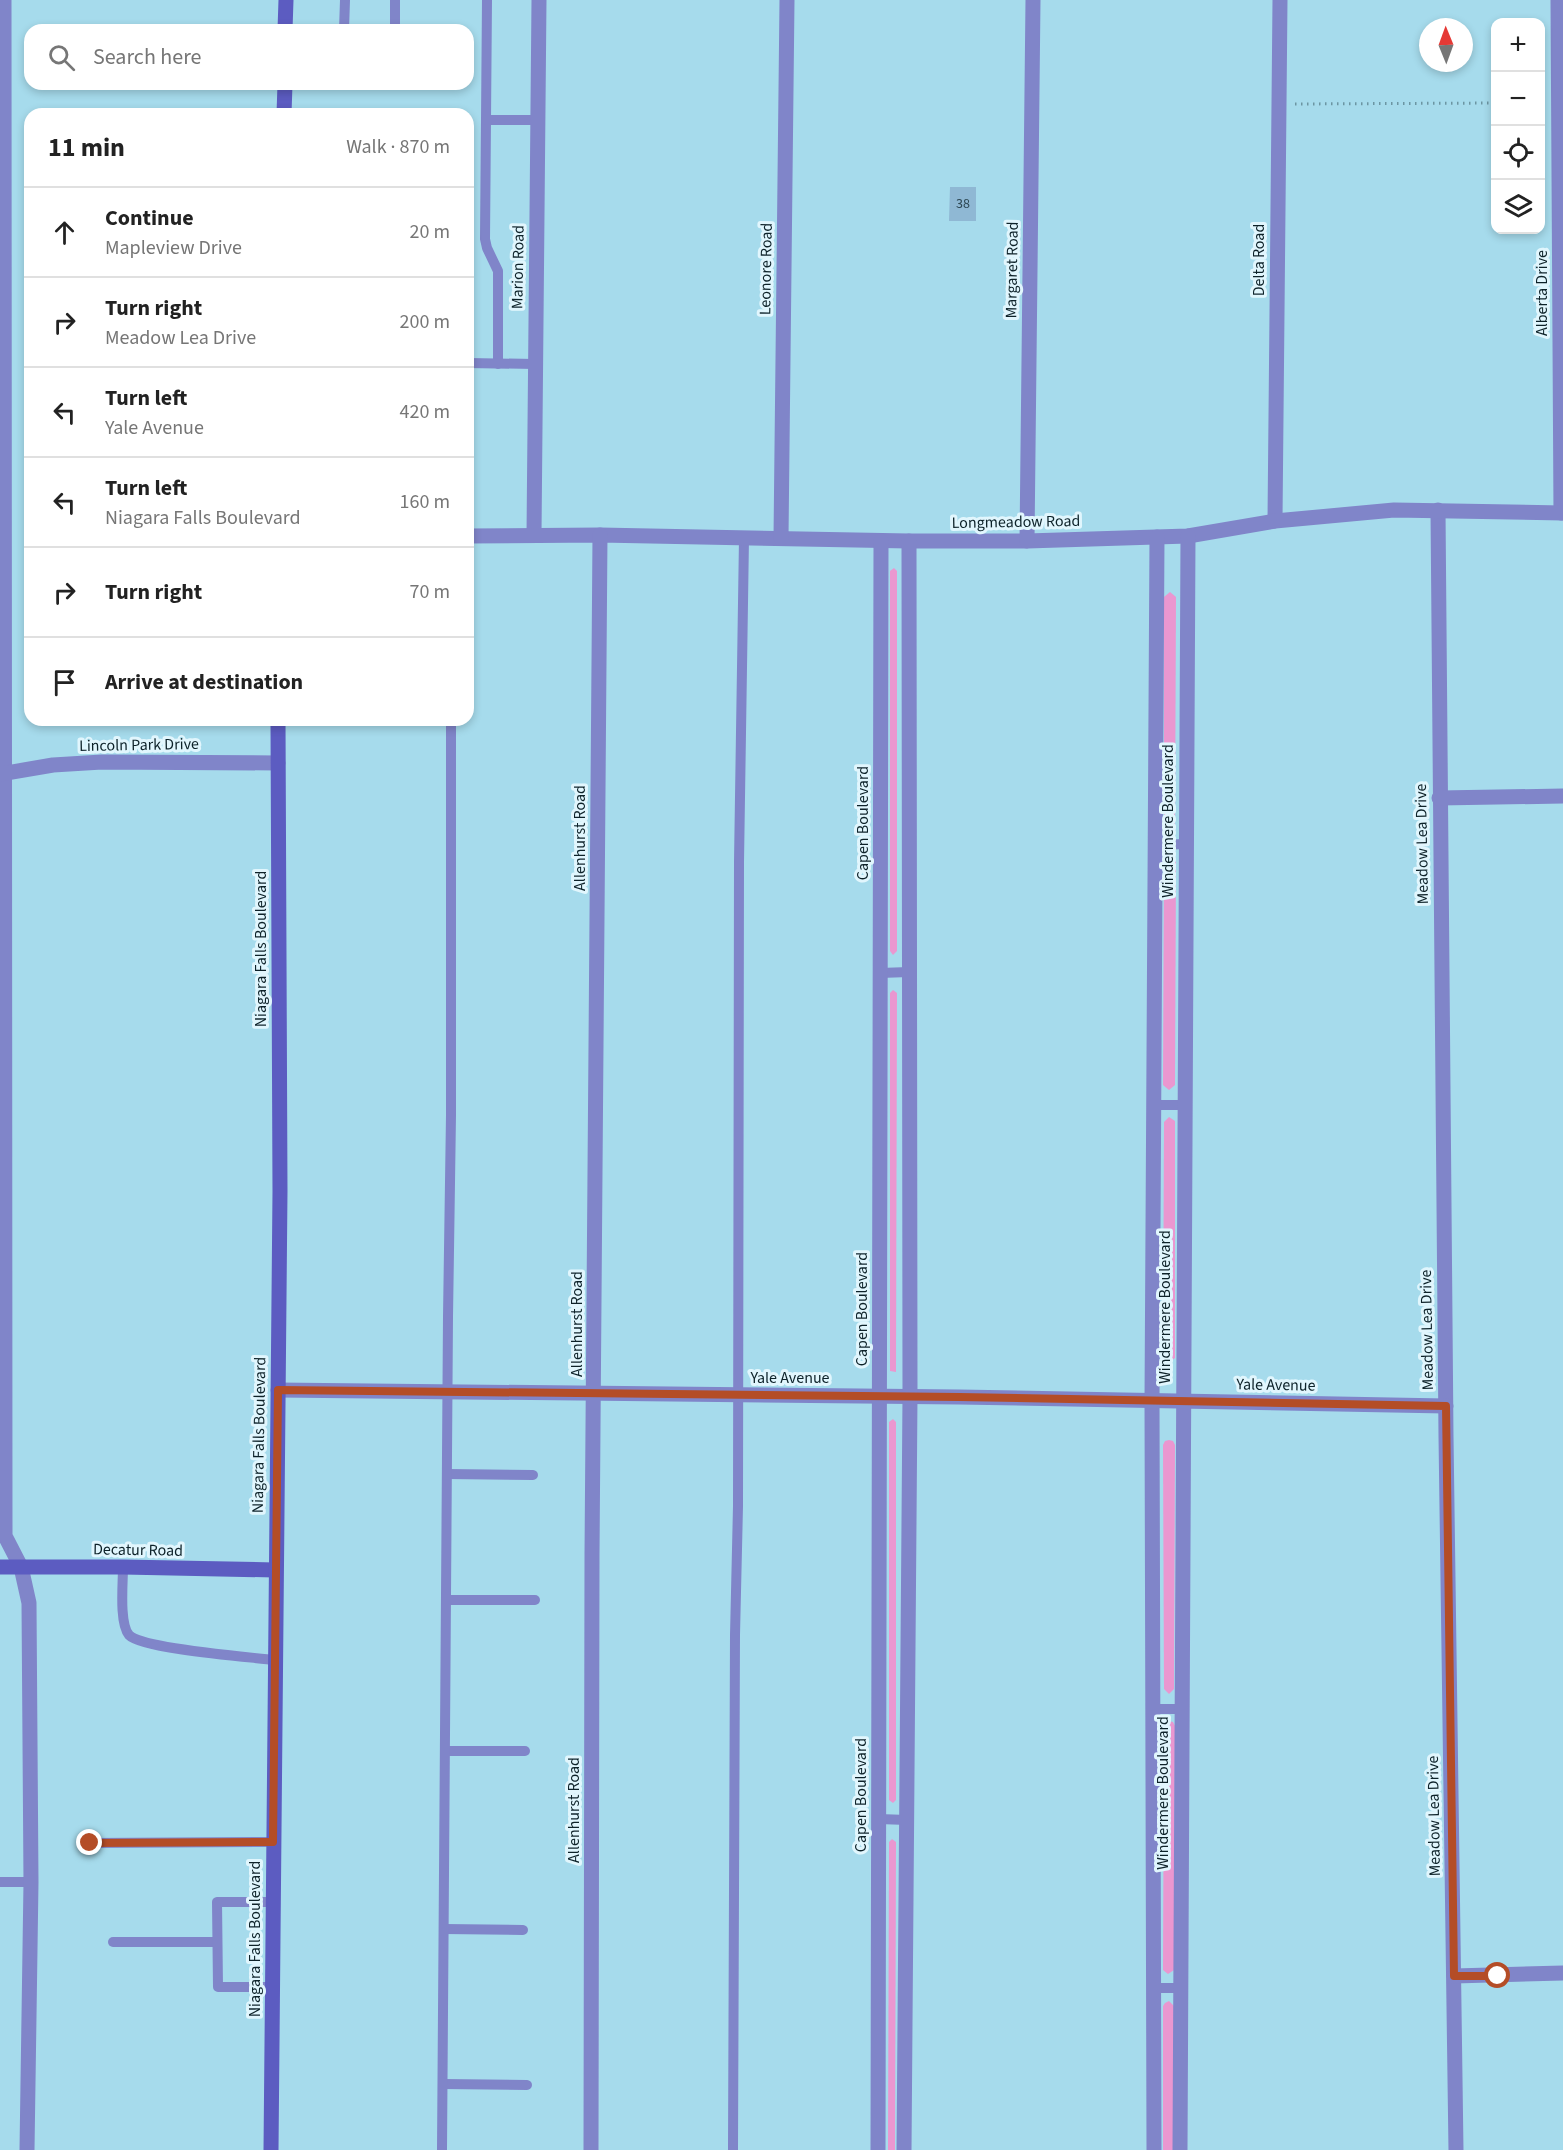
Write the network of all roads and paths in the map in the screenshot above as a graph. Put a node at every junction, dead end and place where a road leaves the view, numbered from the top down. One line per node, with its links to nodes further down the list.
1 (4, 0): 39 (street)
2 (286, 0): 11 (main road)
3 (345, 0): 12 (lane)
4 (395, 0): 13 (lane)
5 (487, 0): 18 (lane)
6 (539, 0): 19 (street, Marion Road)
7 (787, 0): 32 (street, Leonore Road)
8 (1033, 0): 35 (street, Margaret Road)
9 (1280, 0): 25 (street, Delta Road)
10 (1558, 0): 24 (street, Alberta Drive)
11 (285, 24)
12 (344, 24)
13 (395, 24)
14 (285, 90): 17 (main road)
15 (1491, 103): 16 (path)
16 (1290, 104)
17 (284, 108)
18 (486, 120): 19 (lane); 22 (lane)
19 (538, 120): 21 (street, Marion Road)
20 (474, 363): 22 (lane)
21 (535, 363): 22 (lane); 26 (street, Marion Road)
22 (498, 364)
23 (1437, 510): 24 (street, Longmeadow Road); 25 (street, Longmeadow Road); 41 (street, Meadow Lea Drive)
24 (1562, 513)
25 (1275, 521): 29 (street, Longmeadow Road)
26 (534, 535): 27 (street, Longmeadow Road); 28 (street, Longmeadow Road)
27 (600, 535): 30 (street, Longmeadow Road); 50 (street, Allenhurst Road)
28 (474, 536)
29 (1188, 536): 31 (street, Longmeadow Road); 42 (street, Windermere Boulevard)
30 (744, 537): 32 (street, Longmeadow Road); 51 (lane)
31 (1157, 537): 35 (street, Longmeadow Road); 43 (street, Windermere Boulevard)
32 (781, 538): 33 (street, Longmeadow Road)
33 (881, 541): 34 (street, Longmeadow Road); 44 (street, Capen Boulevard)
34 (909, 541): 35 (street, Longmeadow Road); 45 (street)
35 (1027, 541)
36 (278, 726): 38 (main road, Niagara Falls Boulevard)
37 (451, 726): 49 (lane)
38 (278, 763): 39 (street, Lincoln Park Drive); 48 (main road, Niagara Falls Boulevard)
39 (3, 773): 60 (street)
40 (1563, 796): 41 (street)
41 (1439, 798): 56 (street, Meadow Lea Drive)
42 (1186, 844): 43 (lane); 47 (street, Windermere Boulevard)
43 (1155, 845): 46 (street, Windermere Boulevard)
44 (880, 972): 45 (lane); 52 (street, Capen Boulevard)
45 (909, 972): 53 (street)
46 (1154, 1105): 47 (lane); 54 (street, Windermere Boulevard)
47 (1184, 1105): 55 (street, Windermere Boulevard)
48 (278, 1390): 49 (street, Yale Avenue); 62 (main road, Niagara Falls Boulevard)
49 (447, 1393): 50 (street, Yale Avenue); 57 (lane)
50 (594, 1394): 51 (street, Yale Avenue); 91 (street, Allenhurst Road)
51 (738, 1395): 52 (street, Yale Avenue); 92 (lane)
52 (880, 1396): 53 (street, Yale Avenue); 70 (street, Capen Boulevard)
53 (910, 1396): 54 (street, Yale Avenue); 71 (street)
54 (1152, 1401): 55 (street, Yale Avenue); 66 (street, Windermere Boulevard)
55 (1183, 1402): 56 (street, Yale Avenue); 67 (street, Windermere Boulevard)
56 (1446, 1406): 82 (street, Meadow Lea Drive)
57 (447, 1474): 58 (lane); 63 (lane)
58 (533, 1475)
59 (0, 1567): 60 (main road, Decatur Road)
60 (21, 1567): 61 (main road, Decatur Road); 75 (street)
61 (123, 1567): 62 (main road, Decatur Road); 65 (lane)
62 (275, 1570): 65 (main road, Niagara Falls Boulevard)
63 (446, 1600): 64 (lane); 68 (lane)
64 (535, 1600)
65 (274, 1660): 72 (main road, Niagara Falls Boulevard)
66 (1153, 1709): 67 (lane); 84 (street, Windermere Boulevard)
67 (1182, 1709): 85 (street, Windermere Boulevard)
68 (445, 1751): 69 (lane); 77 (lane)
69 (525, 1751)
70 (879, 1819): 71 (lane); 93 (street, Capen Boulevard)
71 (907, 1820): 94 (street)
72 (273, 1842): 73 (lane); 76 (main road, Niagara Falls Boulevard)
73 (90, 1843)
74 (0, 1882): 75 (lane)
75 (31, 1882): 88 (street)
76 (273, 1902): 80 (lane); 83 (main road, Niagara Falls Boulevard)
77 (444, 1929): 78 (lane); 86 (lane)
78 (523, 1930)
79 (113, 1942): 80 (lane)
80 (217, 1942): 83 (lane)
81 (1563, 1973): 82 (street)
82 (1454, 1976): 97 (street, Meadow Lea Drive)
83 (272, 1987): 89 (main road, Niagara Falls Boulevard)
84 (1154, 1988): 85 (lane); 95 (street, Windermere Boulevard)
85 (1181, 1988): 96 (street, Windermere Boulevard)
86 (443, 2084): 87 (lane); 90 (lane)
87 (527, 2085)
88 (27, 2150)
89 (271, 2150)
90 (442, 2150)
91 (591, 2150)
92 (732, 2150)
93 (878, 2150)
94 (904, 2150)
95 (1154, 2150)
96 (1180, 2150)
97 (1456, 2150)

